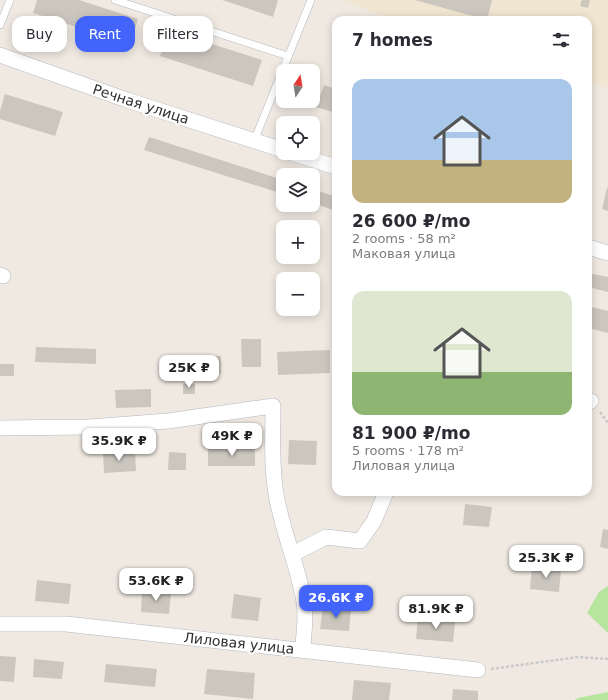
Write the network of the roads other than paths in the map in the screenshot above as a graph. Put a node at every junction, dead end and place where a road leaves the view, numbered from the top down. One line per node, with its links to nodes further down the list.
1 (10, 0): 4 (lane)
2 (115, 0): 6 (lane)
3 (311, 0): 6 (lane)
4 (0, 25)
5 (0, 55): 7 (street, Речная улица)
6 (288, 56): 7 (lane)
7 (254, 141): 8 (street, Речная улица)
8 (276, 148)
9 (314, 160): 10 (street)
10 (332, 166)
11 (592, 248): 12 (street)
12 (608, 253)
13 (0, 428): 15 (street)
14 (384, 496): 15 (street)
15 (293, 554): 17 (street)
16 (0, 624): 17 (street, Лиловая улица)
17 (303, 651): 18 (street, Лиловая улица)
18 (478, 670)

